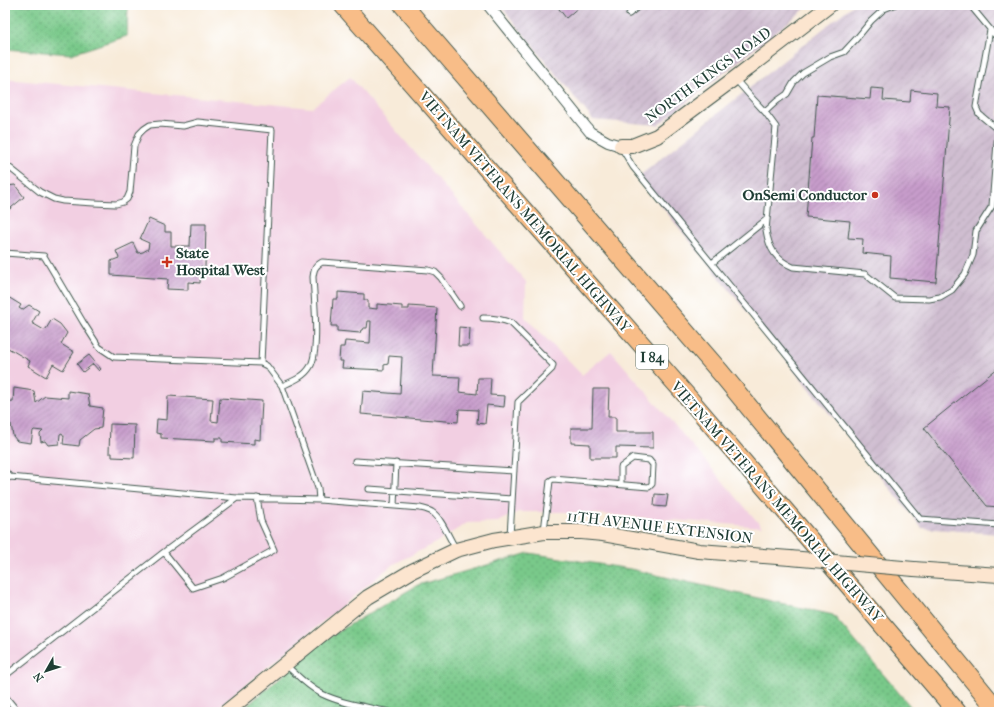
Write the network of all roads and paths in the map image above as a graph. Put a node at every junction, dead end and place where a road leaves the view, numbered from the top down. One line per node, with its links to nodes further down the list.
1 (343, 5): 48 (highway, VIETNAM VETERANS MEMORIAL HIGHWAY / I 84)
2 (403, 5): 49 (highway, I 84)
3 (488, 5): 13 (street)
4 (640, 5): 8 (lane)
5 (830, 5): 11 (street, NORTH KINGS ROAD)
6 (894, 5): 12 (lane)
7 (970, 5): 9 (lane)
8 (629, 14)
9 (990, 30): 10 (lane); 15 (lane)
10 (999, 40)
11 (735, 78): 12 (lane); 13 (street, NORTH KINGS ROAD)
12 (765, 112): 15 (lane)
13 (621, 146): 17 (lane)
14 (5, 164): 20 (lane)
15 (767, 219): 17 (lane)
16 (5, 253): 20 (lane)
17 (712, 263): 36 (lane)
18 (460, 306): 21 (lane)
19 (483, 318): 25 (lane)
20 (261, 363): 21 (lane)
21 (282, 386): 34 (lane)
22 (356, 461): 23 (lane)
23 (396, 463): 25 (lane); 30 (lane)
24 (5, 471): 26 (lane)
25 (514, 471): 33 (lane)
26 (10, 477): 27 (lane); 31 (lane)
27 (5, 480)
28 (621, 484): 28 (lane); 37 (lane)
29 (369, 489): 30 (lane)
30 (394, 491): 33 (lane); 35 (lane)
31 (237, 498): 32 (lane); 40 (lane)
32 (257, 498): 34 (lane); 40 (lane)
33 (512, 499): 38 (lane)
34 (319, 500): 35 (lane)
35 (394, 506): 39 (lane)
36 (999, 525)
37 (544, 532): 38 (street, 11TH AVENUE EXTENSION); 41 (street, 11TH AVENUE EXTENSION, bridge)
38 (510, 537): 39 (street, 11TH AVENUE EXTENSION)
39 (456, 550): 42 (street, 11TH AVENUE EXTENSION)
40 (164, 552): 43 (lane)
41 (999, 575)
42 (285, 664): 46 (street, 11TH AVENUE EXTENSION); 47 (lane)
43 (5, 676)
44 (5, 696): 45 (lane)
45 (18, 712)
46 (226, 712)
47 (390, 712)
48 (957, 712)
49 (999, 712)

